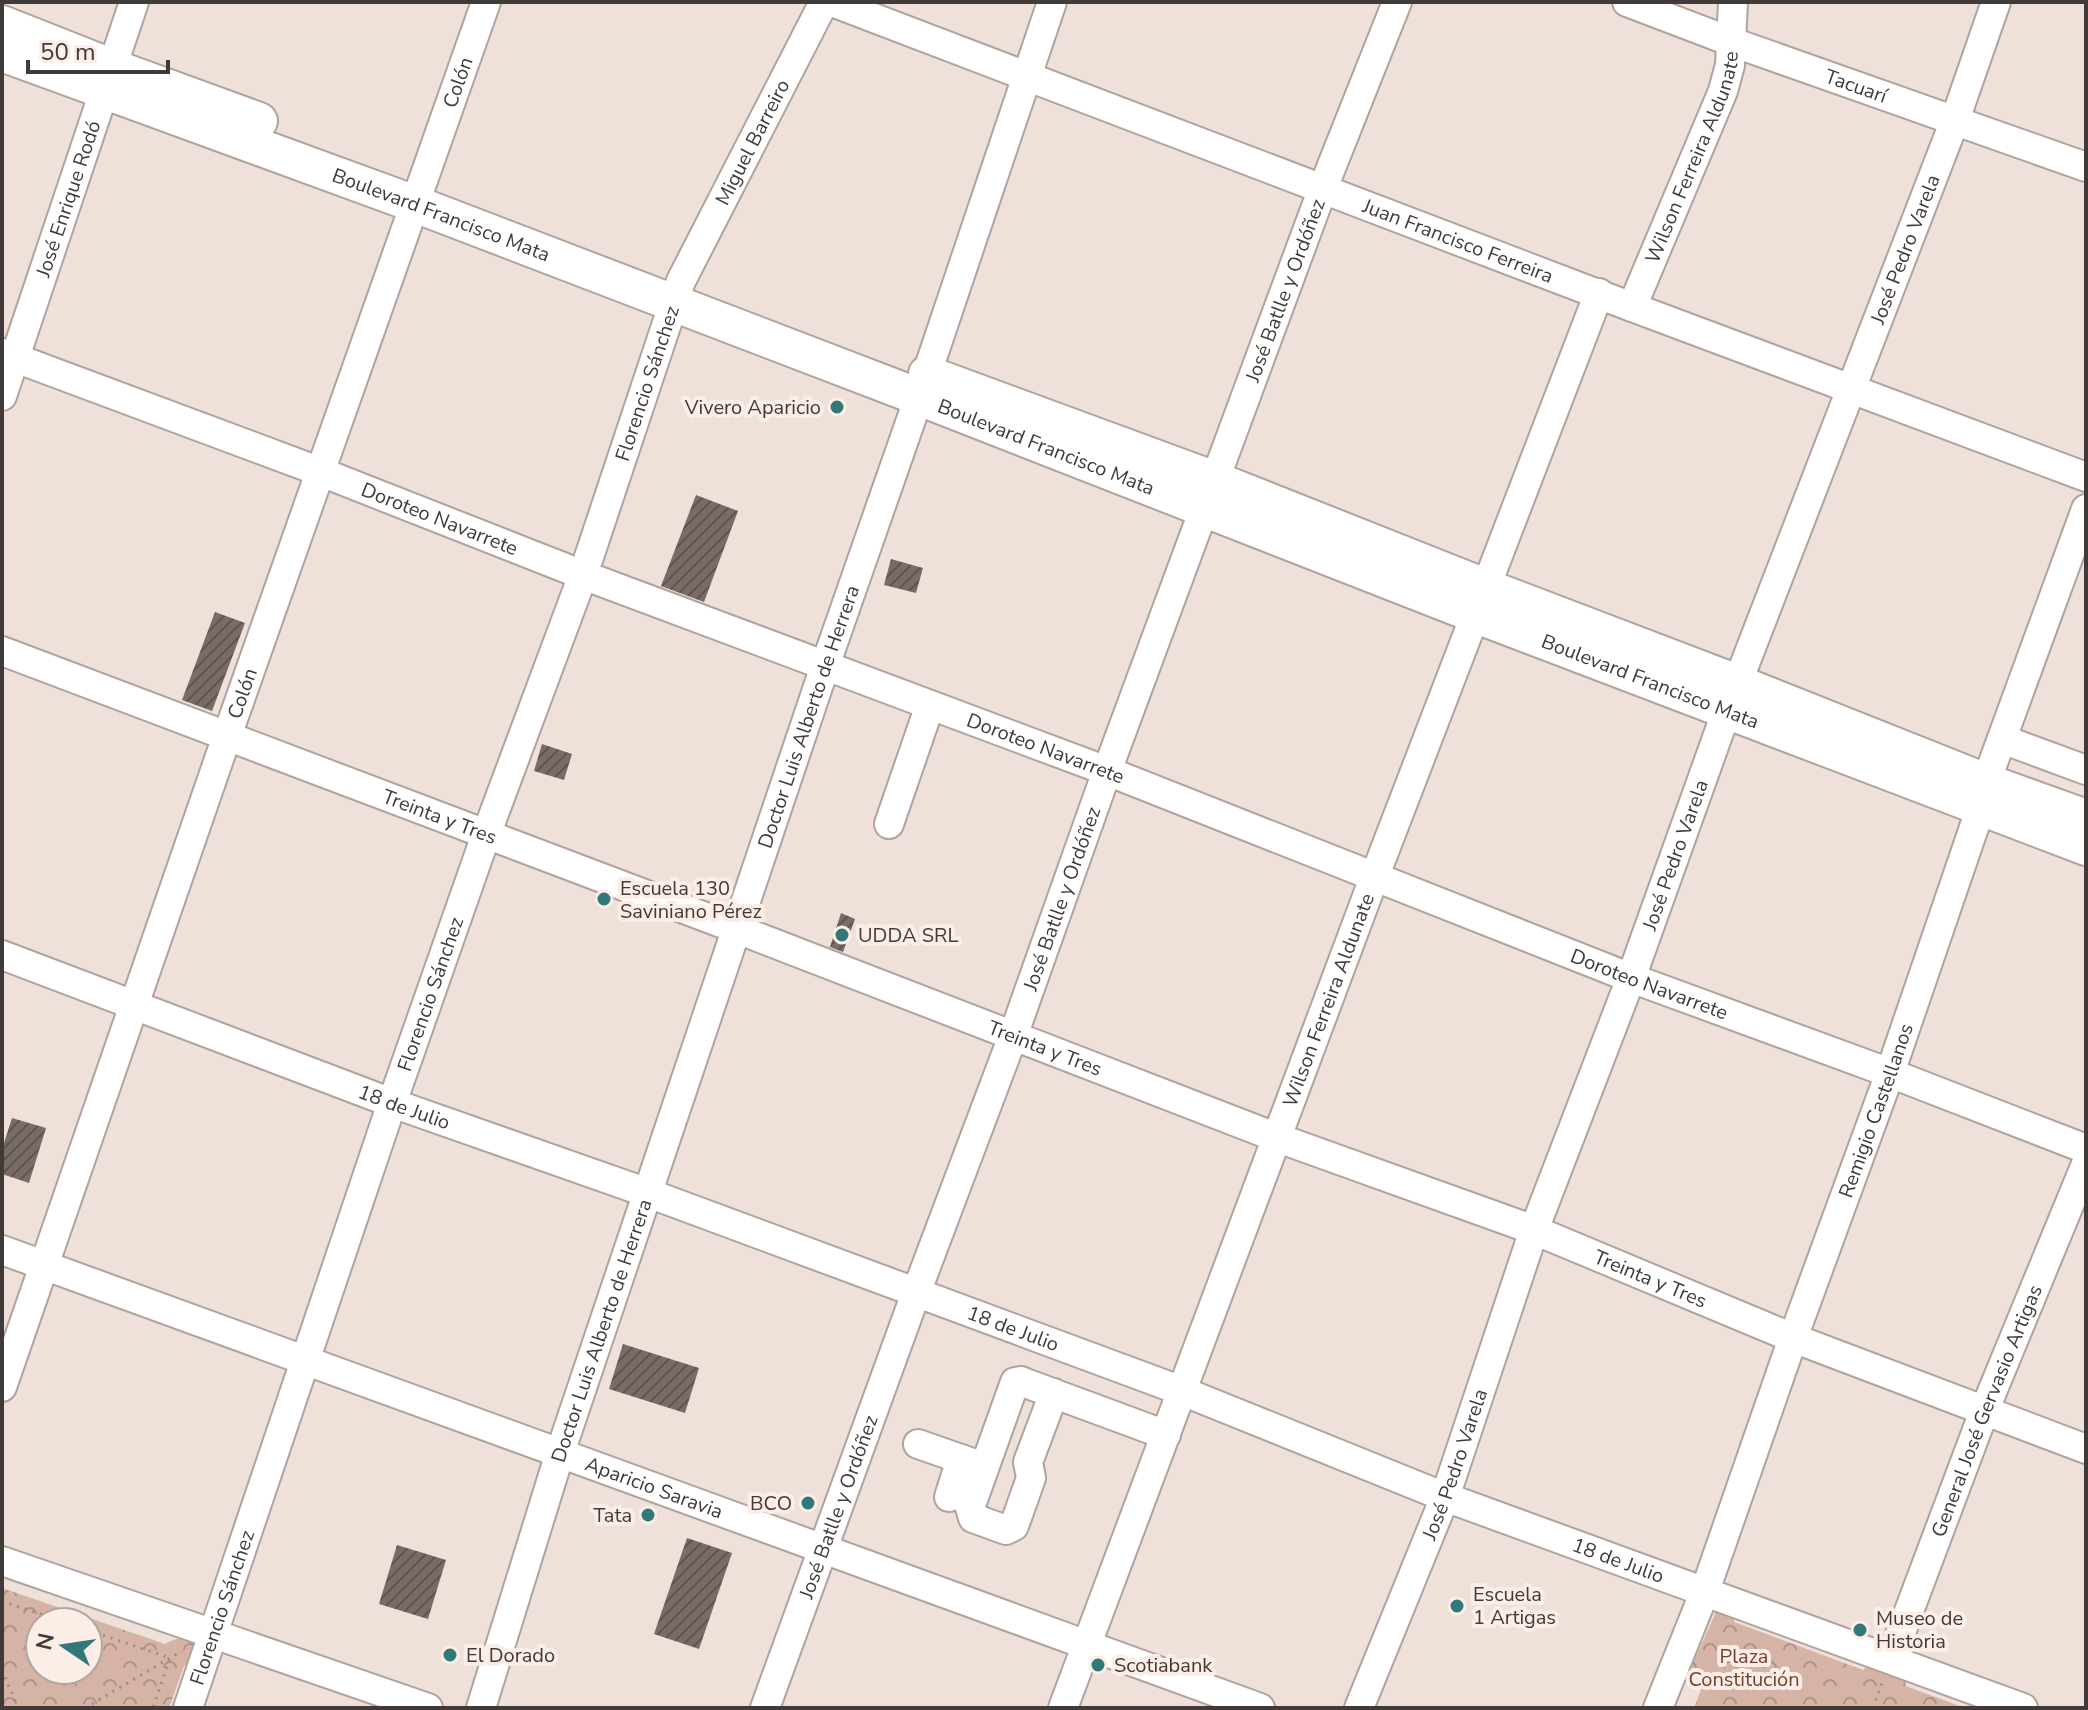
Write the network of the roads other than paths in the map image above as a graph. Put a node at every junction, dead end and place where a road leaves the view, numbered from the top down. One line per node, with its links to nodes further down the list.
1 (134, 2): 14 (street, José Enrique Rodó)
2 (486, 2): 18 (street, Colón)
3 (824, 2): 19 (street, Miguel Barreiro)
4 (832, 2): 13 (street, Juan Francisco Ferreira)
5 (1052, 2): 13 (street, Doctor Luis Alberto de Herrera)
6 (1397, 2): 17 (street, José Batlle y Ordóñez)
7 (1627, 2): 11 (street, Tacuarí)
8 (1733, 2): 11 (street, Wilson Ferreira Aldunate)
9 (1996, 2): 15 (street, José Pedro Varela)
10 (2, 24): 14 (main road, Boulevard Francisco Mata)
11 (1732, 42): 15 (street, Tacuarí); 21 (street, Wilson Ferreira Aldunate)
12 (2, 53): 14 (main road, Boulevard Francisco Mata)
13 (1027, 76): 17 (street, Juan Francisco Ferreira); 23 (street, Doctor Luis Alberto de Herrera)
14 (107, 79): 18 (main road, Boulevard Francisco Mata); 22 (street, José Enrique Rodó)
15 (1955, 120): 16 (street, Tacuarí); 24 (street, José Pedro Varela)
16 (2086, 167)
17 (1323, 188): 20 (street, Juan Francisco Ferreira); 28 (street, José Batlle y Ordóñez)
18 (419, 193): 19 (main road, Boulevard Francisco Mata); 26 (street, Colón)
19 (677, 292): 23 (main road, Boulevard Francisco Mata); 30 (street, Florencio Sánchez)
20 (1599, 293): 21 (street, Juan Francisco Ferreira); 31 (street, Wilson Ferreira Aldunate)
21 (1632, 307): 24 (street, Juan Francisco Ferreira)
22 (9, 355): 25 (street, José Enrique Rodó); 26 (street, Doroteo Navarrete)
23 (923, 385): 28 (main road, Boulevard Francisco Mata); 33 (street, Doctor Luis Alberto de Herrera)
24 (1850, 387): 27 (street, Juan Francisco Ferreira); 34 (street, José Pedro Varela)
25 (2, 396)
26 (321, 472): 30 (street, Doroteo Navarrete); 36 (street, Colón)
27 (2086, 477)
28 (1210, 494): 31 (main road, Boulevard Francisco Mata); 39 (street, José Batlle y Ordóñez)
29 (2086, 509): 37 (street, Remigio Castellanos)
30 (583, 575): 33 (street, Doroteo Navarrete); 43 (street, Florencio Sánchez)
31 (1480, 600): 34 (main road, Boulevard Francisco Mata); 45 (street, Wilson Ferreira Aldunate)
32 (2, 651): 36 (street, Treinta y Tres)
33 (825, 666): 35 (street, Doroteo Navarrete); 46 (street, Doctor Luis Alberto de Herrera)
34 (1732, 696): 40 (main road, Boulevard Francisco Mata); 48 (street, José Pedro Varela)
35 (930, 705): 39 (street, Doroteo Navarrete); 42 (street)
36 (227, 736): 43 (street, Treinta y Tres); 49 (street, Colón)
37 (2002, 739): 38 (street); 40 (street, Remigio Castellanos)
38 (2086, 770)
39 (1107, 771): 45 (street, Doroteo Navarrete); 50 (street, José Batlle y Ordóñez)
40 (1984, 794): 41 (main road, Boulevard Francisco Mata); 44 (main road, Boulevard Francisco Mata); 51 (street, Remigio Castellanos)
41 (2086, 818)
42 (889, 824)
43 (486, 835): 46 (street, Treinta y Tres); 52 (street, Florencio Sánchez)
44 (2086, 847)
45 (1374, 878): 48 (street, Doroteo Navarrete); 53 (street, Wilson Ferreira Aldunate)
46 (737, 929): 50 (street, Treinta y Tres); 56 (street, Doctor Luis Alberto de Herrera)
47 (2, 955): 49 (street, 18 de Julio)
48 (1631, 978): 51 (street, Doroteo Navarrete); 57 (street, José Pedro Varela)
49 (135, 1004): 52 (street, 18 de Julio); 59 (street, Colón)
50 (1013, 1036): 53 (street, Treinta y Tres); 60 (street, José Batlle y Ordóñez)
51 (1890, 1073): 54 (street, Doroteo Navarrete); 61 (street, Remigio Castellanos)
52 (392, 1103): 56 (street, 18 de Julio); 63 (street, Florencio Sánchez)
53 (1278, 1138): 57 (street, Treinta y Tres); 66 (street, Wilson Ferreira Aldunate)
54 (2086, 1149)
55 (2086, 1164): 67 (street, General José Gervasio Artigas)
56 (648, 1193): 60 (street, 18 de Julio); 71 (street, Doctor Luis Alberto de Herrera)
57 (1534, 1230): 61 (street, Treinta y Tres); 74 (street, José Pedro Varela)
58 (2, 1250): 59 (street, Aparicio Saravia)
59 (46, 1266): 63 (street, Aparicio Saravia); 64 (street, Colón)
60 (916, 1293): 62 (street, 18 de Julio); 75 (street, José Batlle y Ordóñez)
61 (1793, 1338): 67 (street, Treinta y Tres); 77 (street, Remigio Castellanos)
62 (1049, 1342): 65 (street); 66 (street, 18 de Julio)
63 (307, 1360): 71 (street, Aparicio Saravia); 78 (street, Florencio Sánchez)
64 (2, 1387)
65 (1041, 1389): 68 (street); 72 (street); 72 (street)
66 (1182, 1391): 68 (street, Wilson Ferreira Aldunate); 74 (street, 18 de Julio)
67 (1985, 1409): 70 (street, Treinta y Tres); 80 (street, General José Gervasio Artigas)
68 (1166, 1435): 79 (street, Wilson Ferreira Aldunate)
69 (918, 1444): 72 (street)
70 (2086, 1449)
71 (560, 1453): 75 (street, Aparicio Saravia); 83 (street, Doctor Luis Alberto de Herrera)
72 (973, 1463): 73 (street)
73 (949, 1497)
74 (1445, 1497): 77 (street, 18 de Julio); 87 (street, José Pedro Varela)
75 (823, 1549): 79 (street, Aparicio Saravia); 84 (street, José Batlle y Ordóñez)
76 (2, 1561): 78 (street)
77 (1705, 1591): 80 (street, 18 de Julio); 88 (street, Remigio Castellanos)
78 (213, 1633): 81 (street, Florencio Sánchez); 82 (street)
79 (1087, 1645): 85 (street, Wilson Ferreira Aldunate); 86 (street, Aparicio Saravia)
80 (1891, 1659): 89 (street, 18 de Julio)
81 (188, 1708)
82 (428, 1708)
83 (481, 1708)
84 (765, 1708)
85 (1063, 1708)
86 (1260, 1708)
87 (1359, 1708)
88 (1658, 1708)
89 (2023, 1708)

